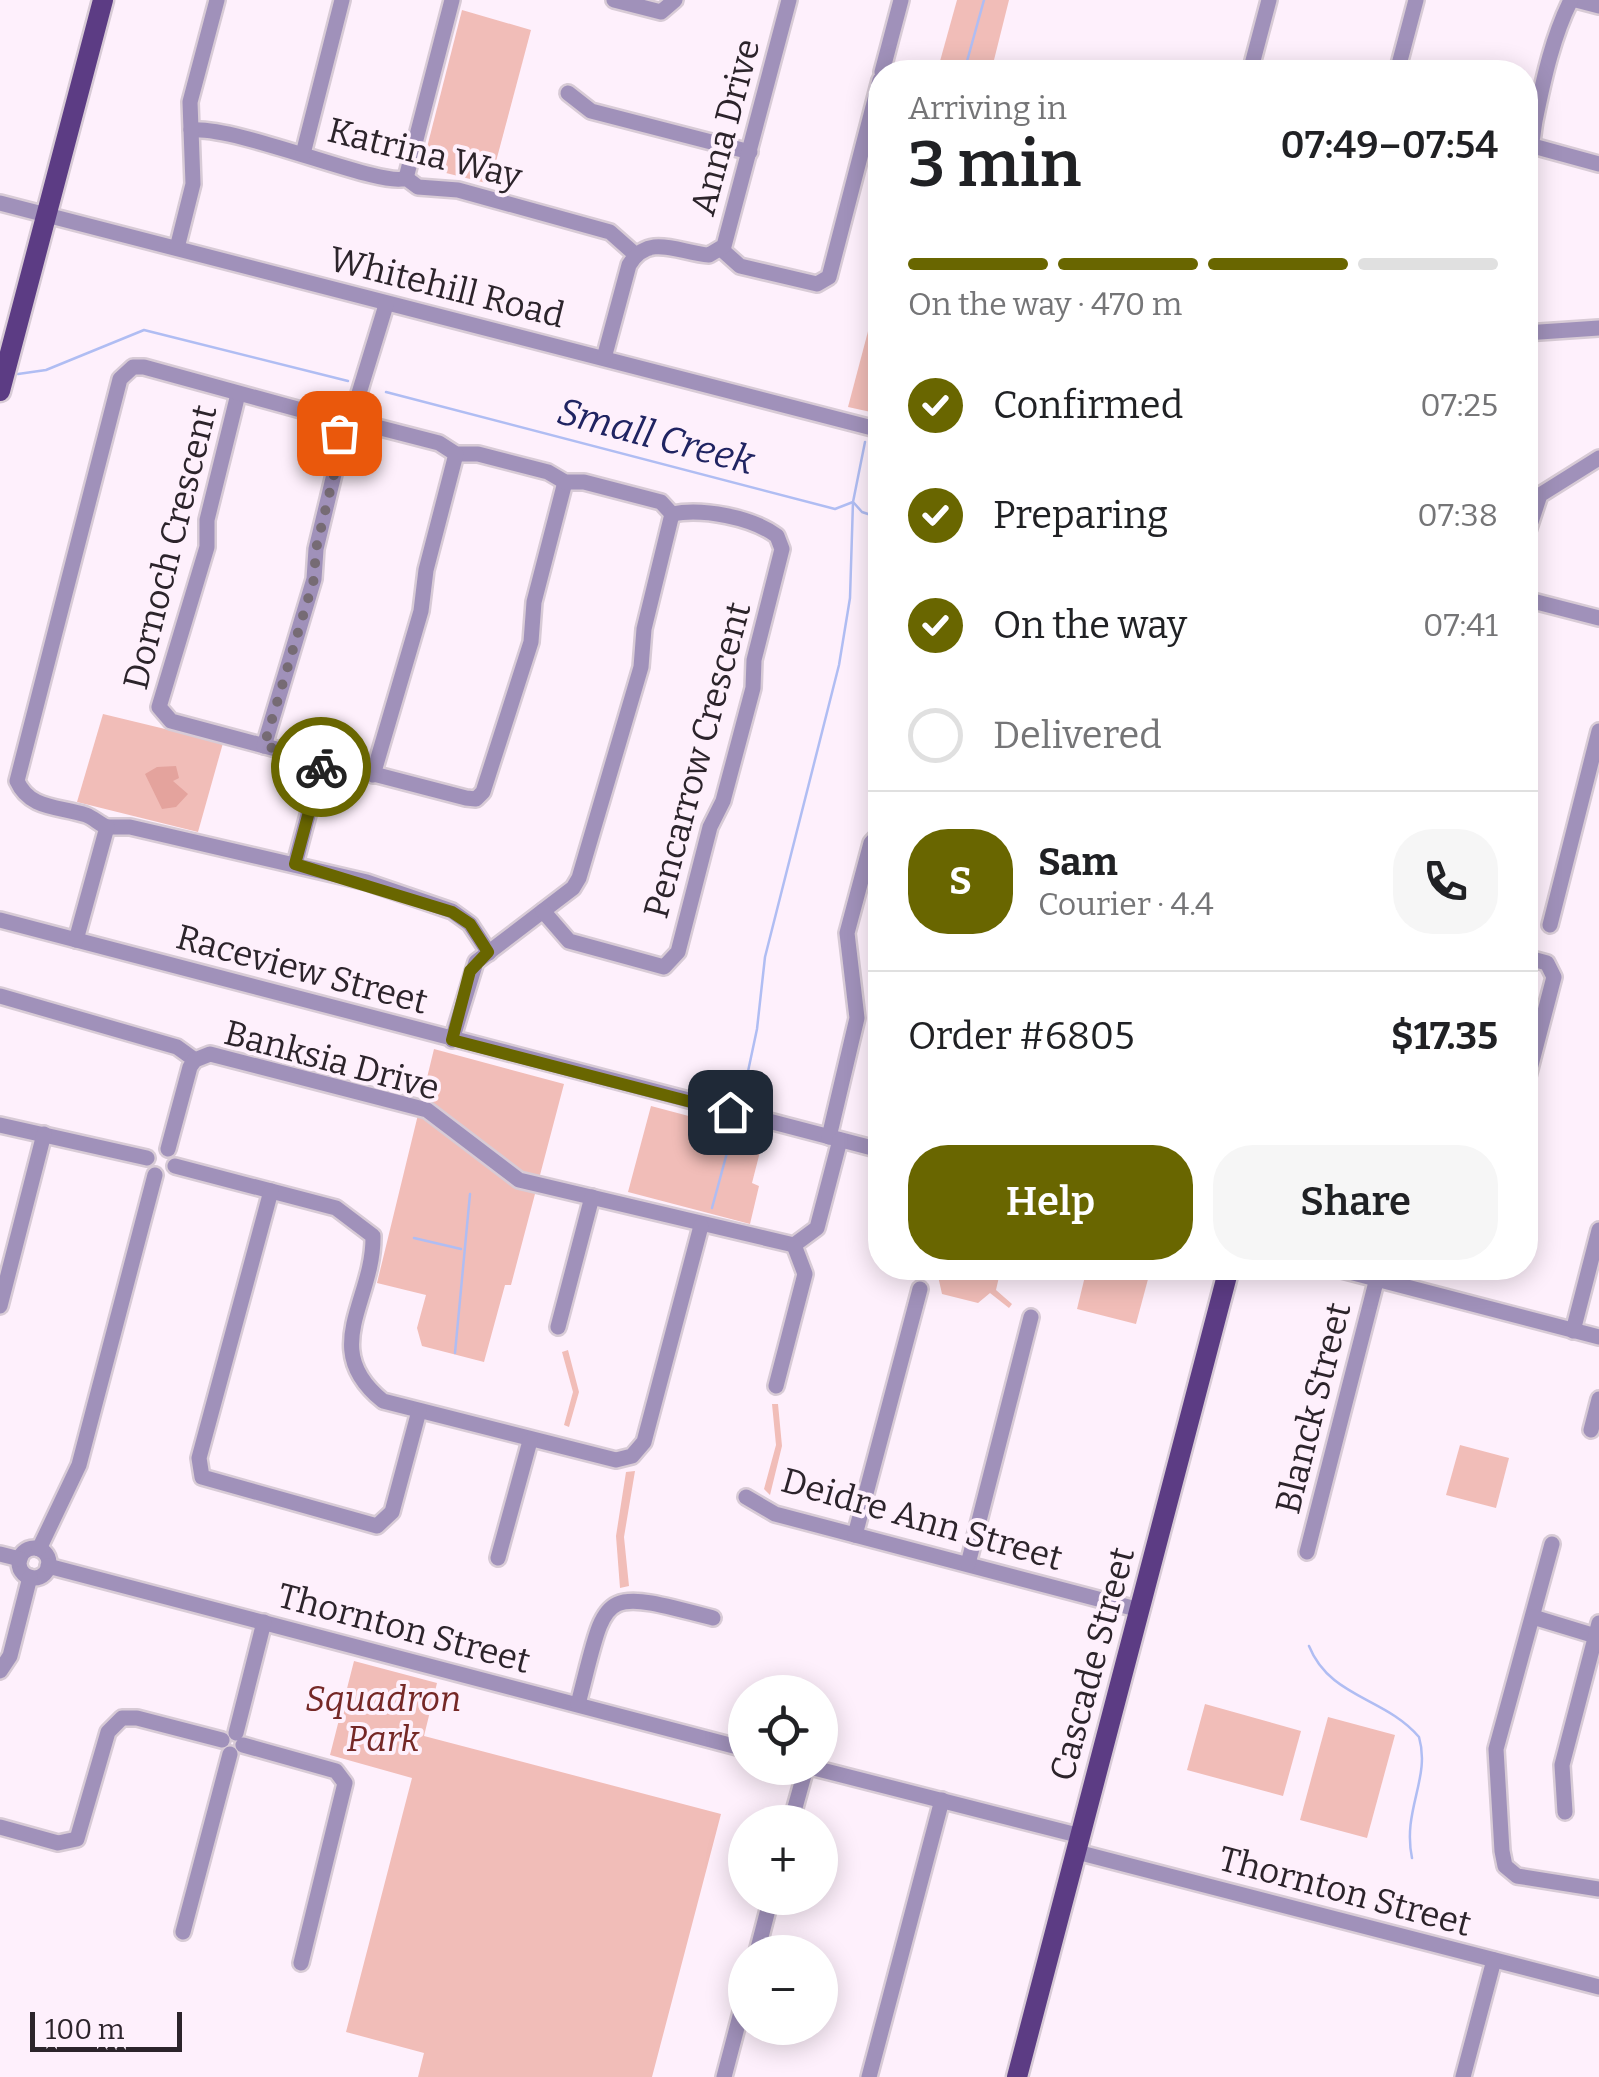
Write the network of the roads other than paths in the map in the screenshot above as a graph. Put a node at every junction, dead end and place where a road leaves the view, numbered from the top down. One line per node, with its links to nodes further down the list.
1 (103, 0): 26 (main road)
2 (217, 0): 19 (street)
3 (342, 0): 22 (street)
4 (452, 0): 24 (street)
5 (614, 0): 6 (street)
6 (675, 0)
7 (789, 0): 21 (street, Anna Drive)
8 (901, 0): 13 (street)
9 (1269, 0): 14 (street)
10 (1416, 0): 15 (street)
11 (1573, 0): 12 (street); 17 (street)
12 (1599, 6)
13 (885, 60)
14 (1253, 60)
15 (1400, 60)
16 (568, 93): 21 (street)
17 (1538, 106)
18 (868, 126): 28 (street)
19 (191, 130): 22 (street, Katrina Way); 27 (street)
20 (1538, 147): 23 (street)
21 (750, 152): 28 (street, Anna Drive)
22 (303, 154): 24 (street, Katrina Way)
23 (1599, 164)
24 (406, 178): 29 (street, Katrina Way)
25 (0, 202): 26 (street, Whitehill Road)
26 (46, 215): 27 (street, Whitehill Road); 34 (main road)
27 (178, 248): 30 (street, Whitehill Road)
28 (721, 250): 29 (street, Anna Drive)
29 (636, 255): 33 (street)
30 (386, 304): 33 (street, Whitehill Road); 36 (street)
31 (1599, 328): 32 (street)
32 (1538, 332)
33 (604, 358): 39 (street, Whitehill Road)
34 (0, 391)
35 (238, 394): 37 (street); 49 (street, Dornoch Crescent); 52 (street)
36 (356, 404): 37 (street); 38 (street)
37 (334, 419): 40 (street)
38 (369, 425): 40 (street); 41 (street)
39 (868, 427)
40 (343, 437): 49 (street)
41 (456, 454): 43 (street); 51 (street)
42 (1599, 458): 44 (street)
43 (565, 482): 45 (street); 51 (street, Dornoch Crescent)
44 (1538, 501)
45 (672, 514): 55 (street); 55 (street, Pencarrow Crescent)
46 (1538, 602): 47 (street)
47 (1599, 618)
48 (1599, 730): 57 (street)
49 (264, 746): 50 (street, Dornoch Crescent)
50 (321, 766): 51 (street, Dornoch Crescent); 54 (street)
51 (372, 774)
52 (106, 827): 54 (street); 58 (street)
53 (868, 854): 67 (street)
54 (295, 864): 59 (street)
55 (542, 911): 59 (street)
56 (0, 920): 58 (street, Raceview Street)
57 (1550, 925)
58 (76, 940): 63 (street, Raceview Street)
59 (488, 952): 63 (street)
60 (1538, 961): 62 (street)
61 (0, 996): 64 (street)
62 (1538, 1038)
63 (452, 1040): 67 (street, Raceview Street)
64 (194, 1060): 69 (street, Banksia Drive); 74 (street, Banksia Drive)
65 (0, 1125): 66 (street)
66 (44, 1134): 70 (street); 82 (street)
67 (835, 1138): 68 (street, Raceview Street); 77 (street)
68 (868, 1147)
69 (168, 1148): 70 (street); 71 (street)
70 (147, 1158): 72 (street)
71 (176, 1166): 72 (street); 73 (street)
72 (155, 1175): 95 (street)
73 (270, 1191): 89 (street); 89 (street)
74 (592, 1197): 75 (street, Banksia Drive); 84 (street)
75 (701, 1226): 77 (street, Banksia Drive); 91 (street)
76 (1599, 1230): 85 (street)
77 (794, 1246): 87 (street)
78 (1225, 1280): 103 (main road, Cascade Street)
79 (1376, 1280): 96 (street, Blanck Street)
80 (1385, 1280): 85 (street)
81 (920, 1289): 93 (street)
82 (0, 1306)
83 (1031, 1317): 100 (street)
84 (558, 1327)
85 (1573, 1330): 86 (street)
86 (1599, 1337)
87 (776, 1386)
88 (1599, 1399): 90 (street)
89 (419, 1410): 91 (street)
90 (1591, 1430)
91 (530, 1441): 98 (street)
92 (746, 1497): 93 (street, Deidre Ann Street)
93 (855, 1535): 100 (street, Deidre Ann Street)
94 (1552, 1544): 104 (street)
95 (39, 1549): 99 (street); 101 (street)
96 (1307, 1552)
97 (0, 1554): 99 (street)
98 (498, 1558)
99 (20, 1559): 102 (street)
100 (968, 1564): 103 (street, Deidre Ann Street)
101 (48, 1566): 102 (street); 106 (street, Thornton Street)
102 (30, 1577): 108 (street)
103 (1140, 1610): 116 (main road, Cascade Street)
104 (1532, 1617): 107 (street); 117 (street)
105 (713, 1618): 109 (street)
106 (264, 1622): 109 (street, Thornton Street); 110 (street)
107 (1598, 1632): 114 (street)
108 (0, 1671)
109 (578, 1704): 111 (street, Thornton Street)
110 (232, 1743): 115 (street); 118 (street); 120 (street)
111 (728, 1744)
112 (838, 1774): 113 (street, Thornton Street)
113 (942, 1800): 116 (street, Thornton Street); 124 (street)
114 (1566, 1812)
115 (0, 1827)
116 (1079, 1844): 119 (street, Thornton Street); 125 (main road, Cascade Street)
117 (1599, 1890)
118 (182, 1932)
119 (1494, 1960): 121 (street, Thornton Street); 126 (street)
120 (300, 1962)
121 (1599, 1988)
122 (732, 2045): 123 (street)
123 (724, 2077)
124 (869, 2077)
125 (1017, 2077)
126 (1463, 2077)

